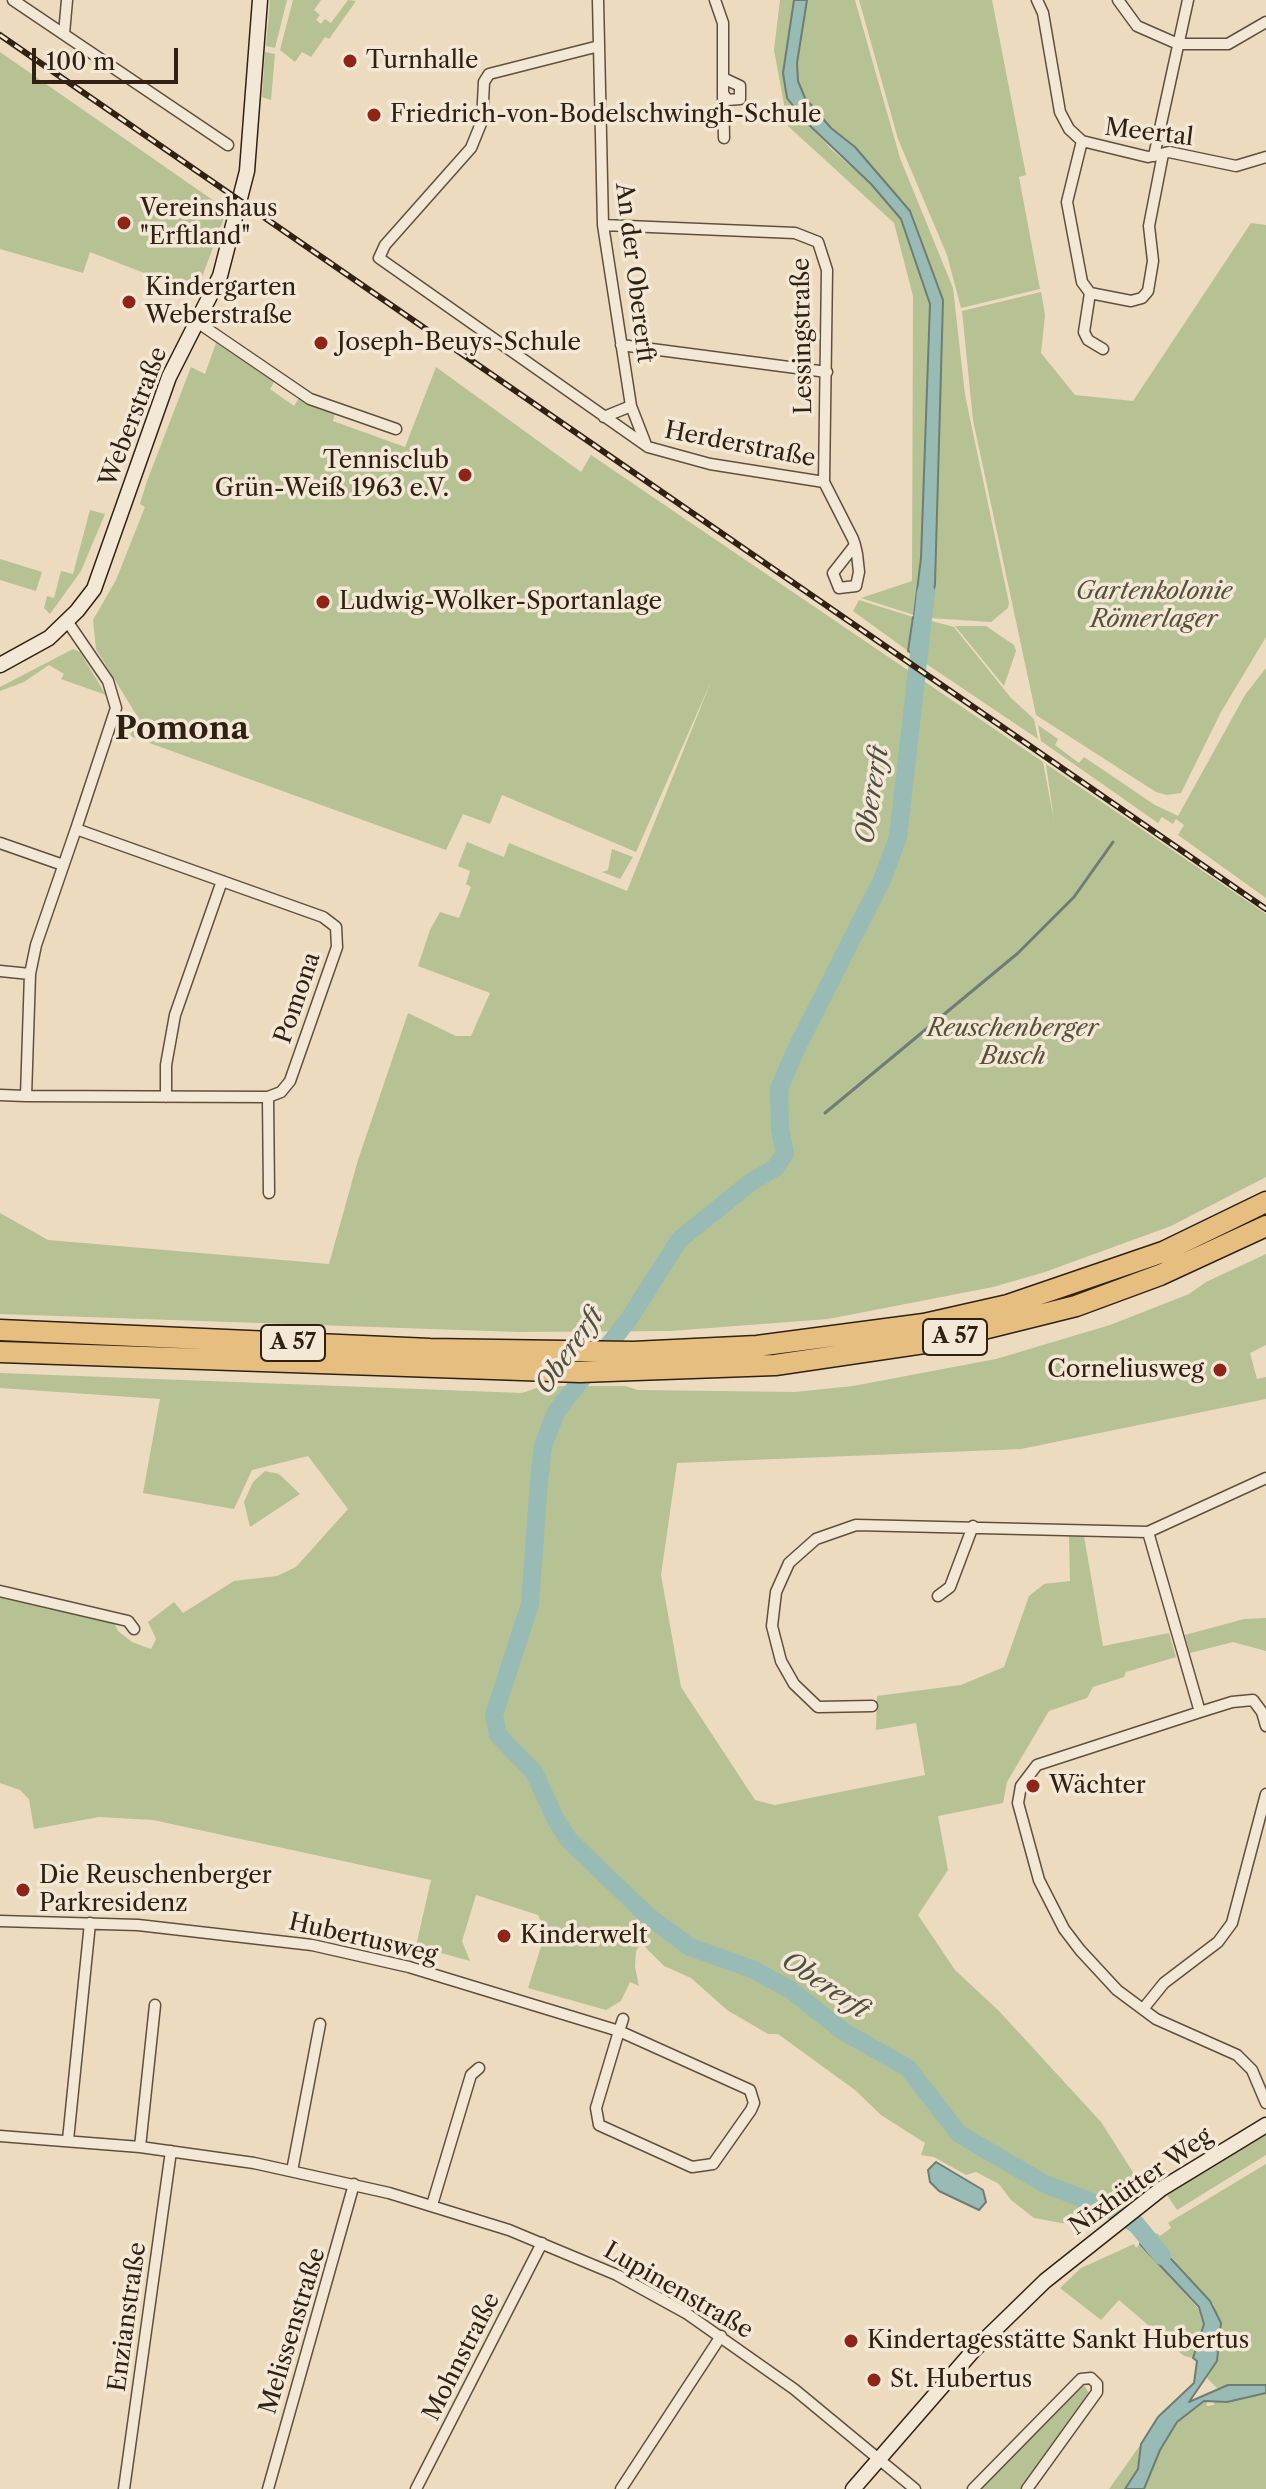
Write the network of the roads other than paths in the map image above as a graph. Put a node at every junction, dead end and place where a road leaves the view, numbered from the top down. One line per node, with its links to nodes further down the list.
1 (13, 0): 10 (street)
2 (67, 0): 10 (street)
3 (260, 0): 22 (main road, Weberstraße)
4 (598, 0): 12 (street, An der Obererft)
5 (715, 0): 13 (street)
6 (1037, 0): 16 (street, Meertal)
7 (1118, 0): 11 (street)
8 (1188, 0): 11 (street)
9 (1266, 22): 11 (street)
10 (64, 34): 17 (street)
11 (1178, 44): 18 (street)
12 (599, 46): 20 (street, An der Obererft); 27 (street, Herderstraße)
13 (723, 78): 14 (street); 14 (street)
14 (723, 93): 15 (street)
15 (724, 138)
16 (1082, 141): 18 (street, Meertal); 21 (street)
17 (228, 145)
18 (1158, 155): 19 (street, Meertal); 21 (street)
19 (1266, 157)
20 (603, 225): 23 (street, An der Obererft); 25 (street, Lessingstraße)
21 (1090, 293): 24 (street)
22 (197, 322): 28 (street); 32 (main road, Weberstraße)
23 (621, 345): 25 (street); 26 (street, An der Obererft)
24 (1103, 349)
25 (827, 372): 30 (street, Lessingstraße)
26 (631, 406): 27 (street); 29 (street, An der Obererft)
27 (604, 417): 29 (street, Herderstraße)
28 (396, 429)
29 (648, 447): 30 (street, Herderstraße)
30 (824, 482): 31 (street, Lessingstraße)
31 (855, 545)
32 (67, 621): 33 (main road, Weberstraße); 34 (street)
33 (0, 665)
34 (76, 829): 36 (street); 37 (street, Pomona)
35 (0, 843): 36 (street)
36 (63, 865): 39 (street)
37 (222, 881): 42 (street); 43 (street, Pomona)
38 (0, 971): 39 (street)
39 (30, 974): 41 (street)
40 (0, 1095): 41 (street)
41 (26, 1096): 42 (street)
42 (166, 1097): 43 (street)
43 (268, 1097): 44 (street)
44 (269, 1193)
45 (1266, 1202): 47 (highway, A 57)
46 (1266, 1226): 47 (highway, A 57)
47 (1230, 1233): 48 (highway, A 57)
48 (1209, 1244): 49 (highway, A 57); 50 (highway, A 57)
49 (0, 1330)
50 (0, 1352)
51 (1266, 1478): 53 (street)
52 (973, 1526): 53 (street); 55 (street); 57 (street)
53 (1148, 1532): 58 (street)
54 (0, 1591): 56 (street)
55 (938, 1596)
56 (134, 1629)
57 (872, 1706)
58 (1200, 1712): 59 (street); 64 (street)
59 (1266, 1726)
60 (1266, 1794): 64 (street)
61 (0, 1921): 62 (street, Hubertusweg)
62 (90, 1923): 67 (street, Hubertusweg); 72 (street)
63 (155, 2005): 73 (street)
64 (1143, 2009): 69 (street)
65 (623, 2019): 67 (street, Hubertusweg)
66 (320, 2024): 75 (street)
67 (619, 2031): 67 (street, Hubertusweg)
68 (479, 2068): 77 (street)
69 (1266, 2103)
70 (1266, 2125): 80 (main road, Nixhütter Weg)
71 (0, 2136): 72 (street, Lupinenstraße)
72 (68, 2140): 73 (street, Lupinenstraße)
73 (140, 2147): 74 (street, Lupinenstraße)
74 (171, 2151): 75 (street, Lupinenstraße); 81 (street, Enzianstraße)
75 (292, 2171): 76 (street, Lupinenstraße)
76 (354, 2184): 77 (street, Lupinenstraße); 82 (street, Melissenstraße)
77 (432, 2205): 78 (street, Lupinenstraße)
78 (542, 2243): 79 (street, Lupinenstraße); 83 (street, Mohnstraße)
79 (721, 2336): 80 (street, Lupinenstraße); 84 (street)
80 (879, 2457): 85 (main road, Nixhütter Weg); 86 (street, Lupinenstraße)
81 (124, 2489)
82 (268, 2489)
83 (416, 2489)
84 (621, 2489)
85 (853, 2489)
86 (915, 2489)
87 (973, 2489): 88 (street)
88 (1027, 2489)

